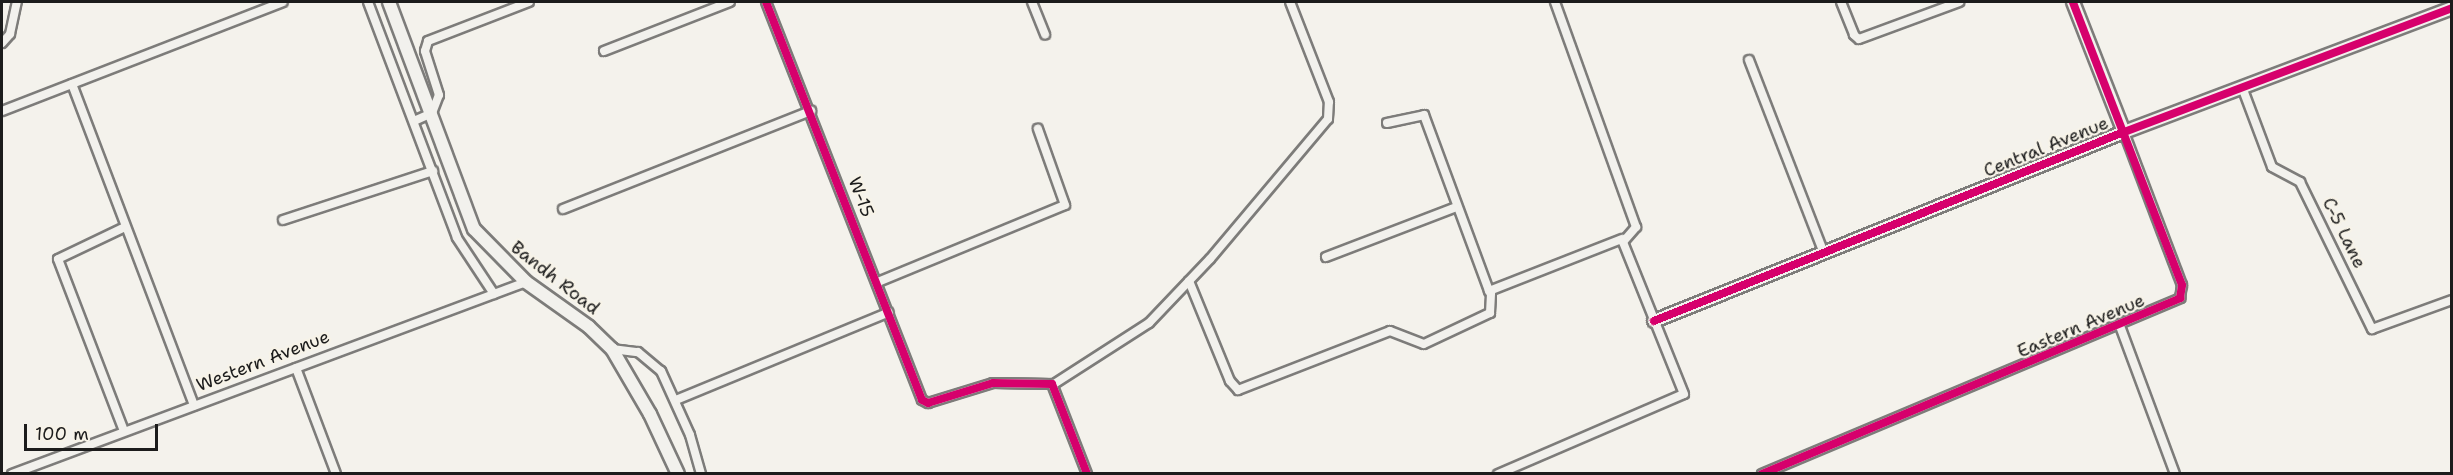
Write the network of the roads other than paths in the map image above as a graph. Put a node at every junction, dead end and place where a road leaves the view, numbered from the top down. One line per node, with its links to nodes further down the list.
1 (17, 2): 16 (street)
2 (284, 2): 19 (street)
3 (368, 2): 24 (street)
4 (389, 2): 23 (street, Bandh Road)
5 (530, 2): 23 (street)
6 (730, 2): 17 (street)
7 (766, 2): 22 (street, W-15)
8 (1032, 2): 15 (street)
9 (1290, 2): 36 (street)
10 (1555, 2): 33 (street)
11 (1841, 2): 12 (street)
12 (1959, 2)
13 (2073, 2): 27 (street)
14 (2451, 8): 20 (street, Central Avenue)
15 (1045, 35)
16 (2, 43)
17 (604, 51)
18 (1749, 60): 34 (street)
19 (72, 84): 21 (street); 32 (street)
20 (2242, 87): 27 (street, Central Avenue); 41 (street, C-5 Lane)
21 (2, 111)
22 (811, 111): 30 (street); 38 (street, W-15)
23 (432, 113): 24 (street); 37 (street, Bandh Road)
24 (414, 121): 28 (street)
25 (1387, 123): 29 (street)
26 (1038, 129): 38 (street)
27 (2124, 132): 34 (street, Central Avenue); 44 (street, Eastern Avenue)
28 (433, 171): 31 (street); 40 (street)
29 (1456, 207): 35 (street); 39 (street)
30 (563, 209)
31 (283, 220)
32 (125, 227): 49 (street); 50 (street)
33 (1622, 239): 39 (street); 43 (street)
34 (1823, 251): 43 (street, Central Avenue)
35 (1326, 257)
36 (1190, 281): 39 (street); 47 (street)
37 (526, 282): 40 (street, Western Avenue); 45 (street, Bandh Road)
38 (878, 282): 42 (street, W-15)
39 (1491, 291)
40 (494, 294): 46 (street, Western Avenue)
41 (2451, 300)
42 (889, 312): 47 (street, W-15); 48 (street)
43 (1654, 321): 56 (street)
44 (2120, 326): 57 (street, Eastern Avenue); 58 (street)
45 (612, 349): 48 (street); 53 (street, Bandh Road)
46 (296, 368): 49 (street, Western Avenue); 52 (street)
47 (1054, 384): 55 (street)
48 (676, 400): 54 (street)
49 (194, 406): 50 (street, Western Avenue)
50 (124, 431): 51 (street, Western Avenue)
51 (12, 474)
52 (336, 474)
53 (678, 474)
54 (701, 474)
55 (1087, 474)
56 (1498, 474)
57 (1762, 474)
58 (2175, 474)

